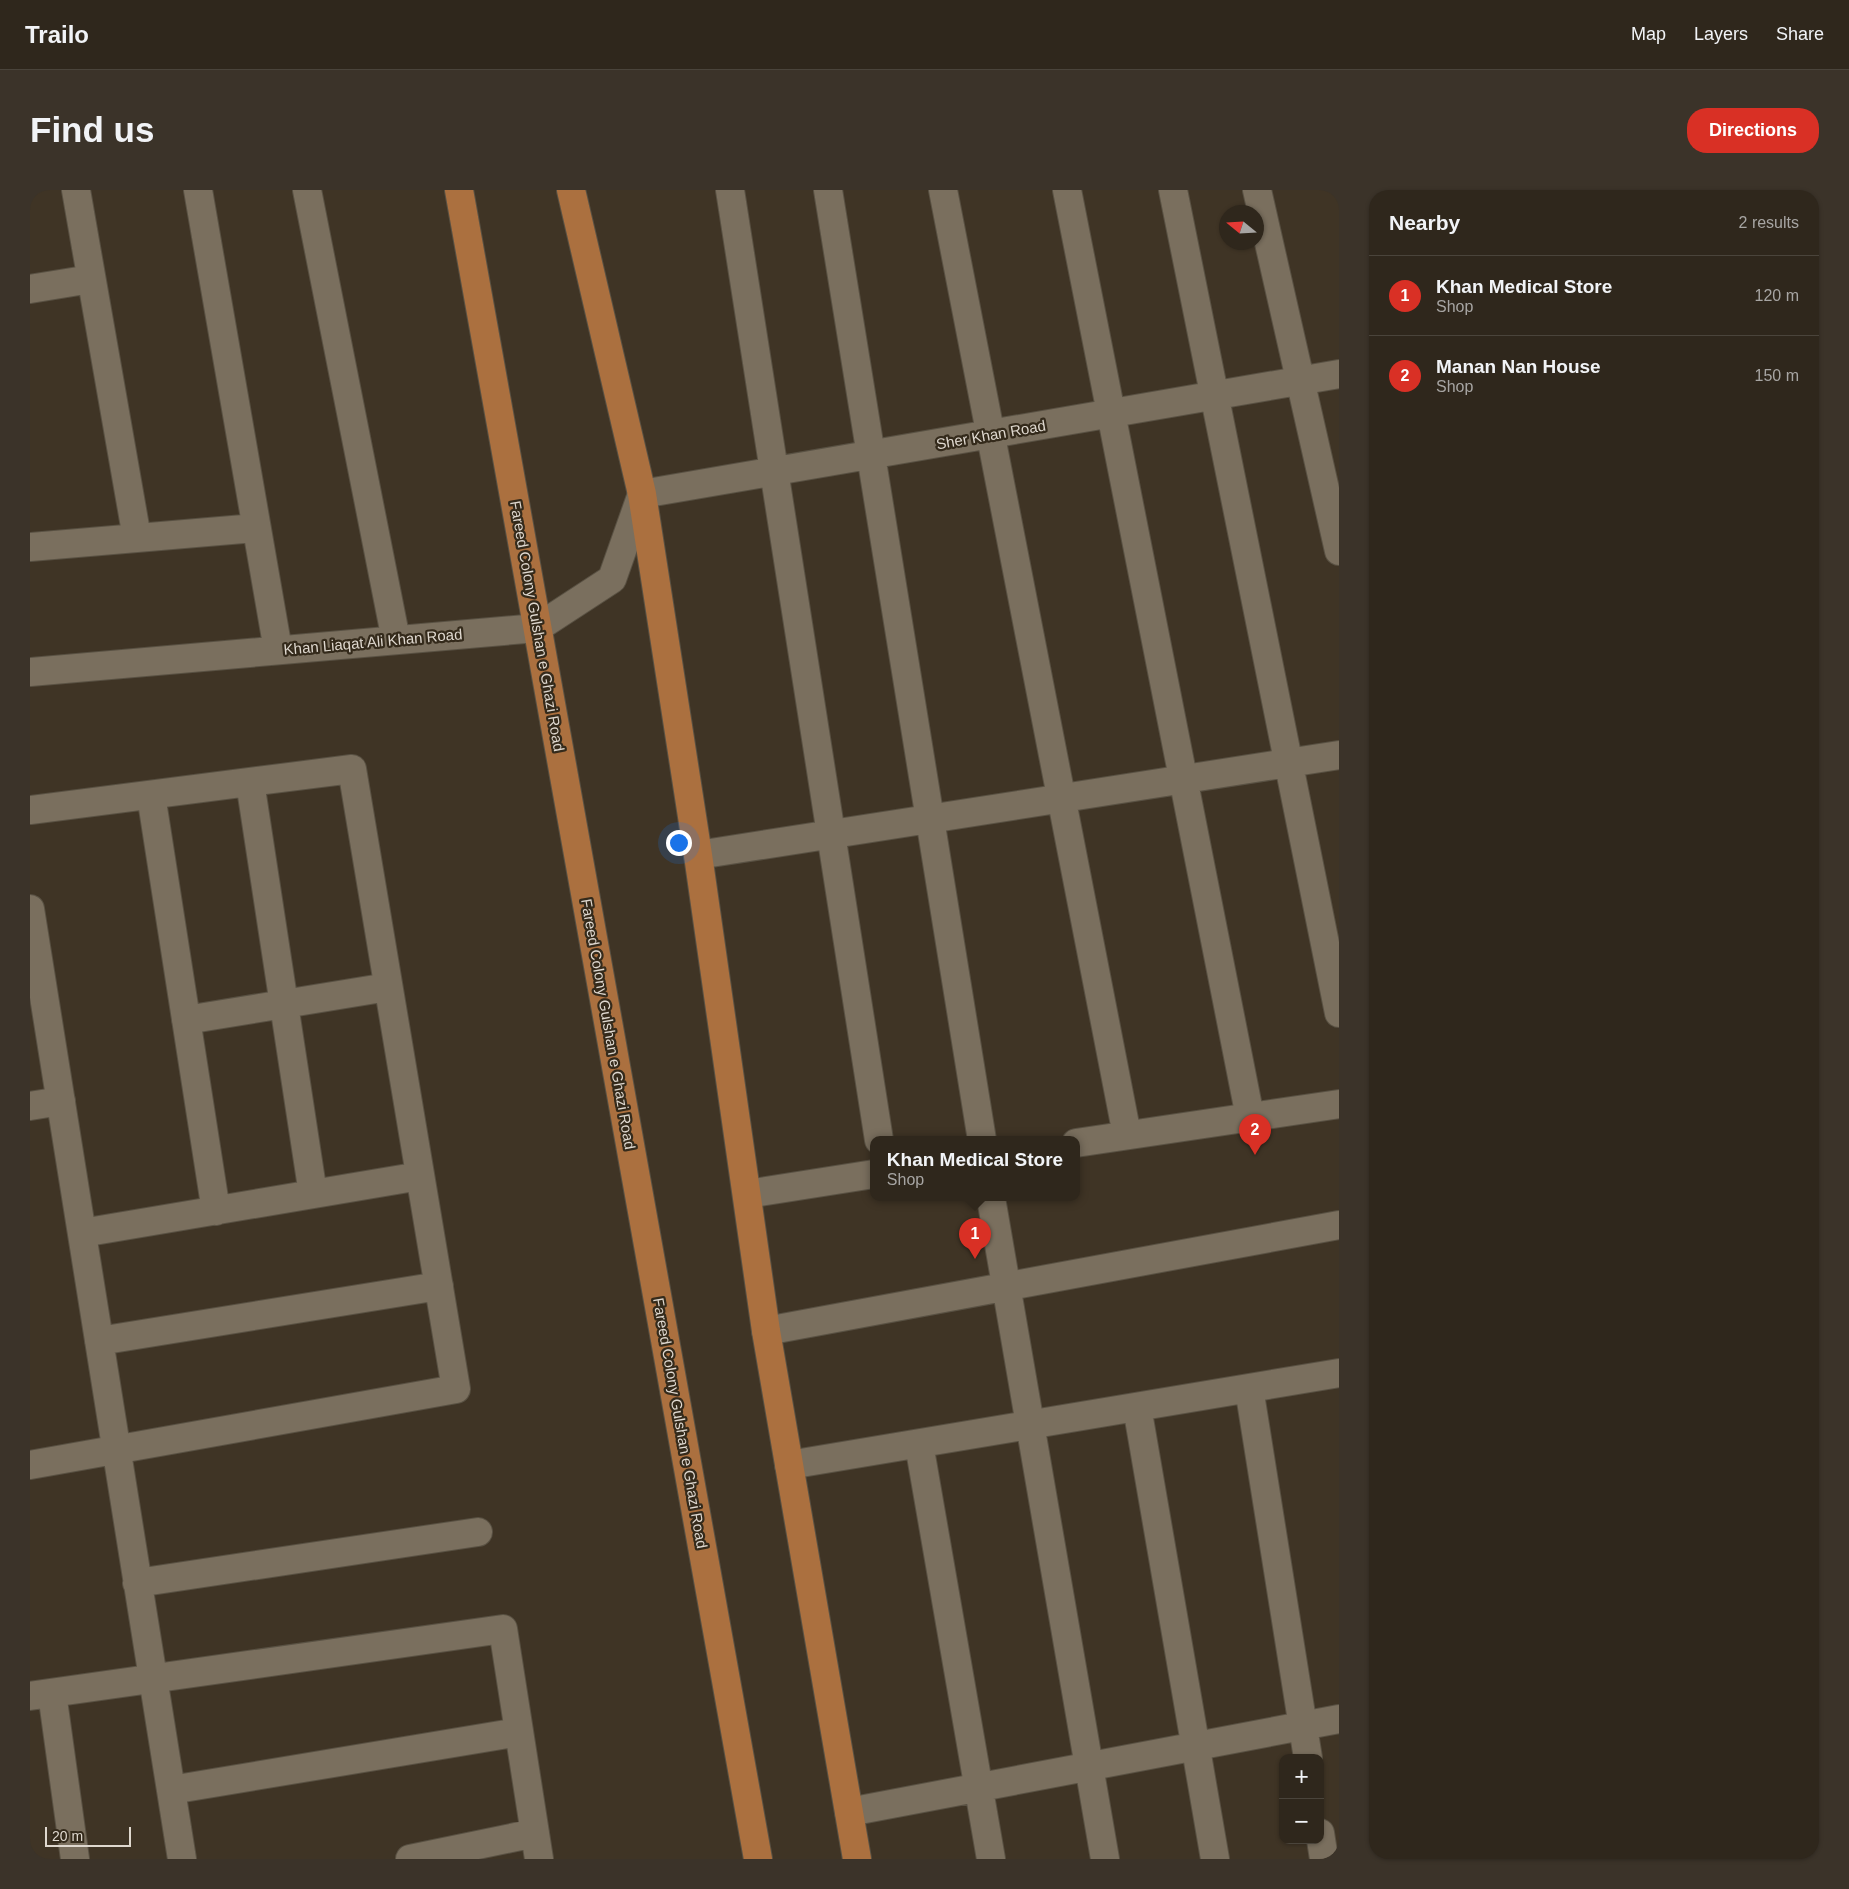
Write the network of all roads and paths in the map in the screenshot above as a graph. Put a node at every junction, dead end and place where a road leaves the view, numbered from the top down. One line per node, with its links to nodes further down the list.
1 (76, 190): 12 (street)
2 (198, 190): 22 (street)
3 (307, 190): 27 (street)
4 (458, 190): 26 (main road, Fareed Colony Gulshan e Ghazi Road)
5 (571, 190): 21 (main road)
6 (730, 190): 20 (street)
7 (828, 190): 19 (street)
8 (943, 190): 18 (street)
9 (1067, 190): 17 (street)
10 (1173, 190): 16 (street)
11 (1257, 190): 15 (street)
12 (91, 279): 13 (street); 23 (street)
13 (30, 290)
14 (1339, 374): 15 (street, Sher Khan Road)
15 (1300, 380): 16 (street, Sher Khan Road); 25 (street)
16 (1214, 395): 17 (street, Sher Khan Road); 31 (street)
17 (1111, 414): 18 (street, Sher Khan Road); 32 (street)
18 (990, 435): 19 (street, Sher Khan Road); 35 (street)
19 (872, 455): 20 (street, Sher Khan Road); 37 (street)
20 (774, 472): 21 (street, Sher Khan Road); 38 (street)
21 (642, 494): 26 (street, Khan Liaqat Ali Khan Road); 39 (main road)
22 (256, 528): 23 (street); 28 (street)
23 (137, 538): 24 (street)
24 (30, 547)
25 (1339, 551)
26 (537, 628): 27 (street, Khan Liaqat Ali Khan Road); 92 (main road, Fareed Colony Gulshan e Ghazi Road)
27 (396, 640): 28 (street, Khan Liaqat Ali Khan Road)
28 (278, 650): 29 (street, Khan Liaqat Ali Khan Road)
29 (30, 672)
30 (1339, 756): 31 (street)
31 (1289, 764): 32 (street); 44 (street)
32 (1184, 780): 35 (street); 49 (street)
33 (250, 782): 34 (street); 42 (street); 43 (street)
34 (151, 795): 36 (street); 45 (street)
35 (1061, 798): 37 (street); 50 (street)
36 (30, 810)
37 (931, 819): 38 (street); 52 (street)
38 (831, 834): 39 (street); 51 (street)
39 (698, 855): 57 (main road)
40 (30, 909): 41 (street)
41 (36, 978): 46 (street)
42 (388, 988): 43 (street); 55 (street)
43 (284, 1004): 45 (street); 56 (street)
44 (1339, 1013)
45 (186, 1020): 59 (street)
46 (61, 1101): 48 (street); 61 (street)
47 (1339, 1104): 49 (street)
48 (30, 1106)
49 (1250, 1117): 50 (street)
50 (1127, 1135): 53 (street)
51 (879, 1136)
52 (981, 1136)
53 (1080, 1142)
54 (870, 1175): 57 (street)
55 (420, 1176): 56 (street); 62 (street)
56 (313, 1194): 59 (street)
57 (747, 1194): 64 (main road)
58 (992, 1201): 63 (street)
59 (216, 1210): 61 (street)
60 (1339, 1225): 63 (street)
61 (82, 1233): 65 (street)
62 (439, 1286): 65 (street); 71 (street)
63 (1006, 1287): 64 (street); 69 (street)
64 (766, 1331): 72 (main road)
65 (99, 1341): 71 (street)
66 (1339, 1373): 67 (street)
67 (1249, 1388): 68 (street); 79 (street)
68 (1138, 1407): 69 (street); 81 (street)
69 (1030, 1426): 70 (street); 83 (street)
70 (919, 1444): 72 (street); 84 (street)
71 (116, 1450): 73 (street); 75 (street)
72 (789, 1465): 86 (main road)
73 (30, 1466)
74 (478, 1532): 75 (street)
75 (137, 1583): 76 (street)
76 (153, 1679): 77 (street); 80 (street); 85 (street)
77 (41, 1695): 90 (street)
78 (1339, 1719): 79 (street)
79 (1303, 1726): 81 (street); 82 (street)
80 (519, 1732): 85 (street); 88 (street)
81 (1195, 1746): 83 (street); 96 (street)
82 (1307, 1754)
83 (1089, 1767): 84 (street); 95 (street)
84 (978, 1788): 86 (street); 94 (street)
85 (171, 1790): 91 (street)
86 (849, 1812): 93 (main road)
87 (1322, 1844): 97 (street)
88 (537, 1846): 89 (street)
89 (418, 1858)
90 (75, 1859)
91 (182, 1859)
92 (758, 1859)
93 (857, 1859)
94 (991, 1859)
95 (1105, 1859)
96 (1215, 1859)
97 (1324, 1859)

